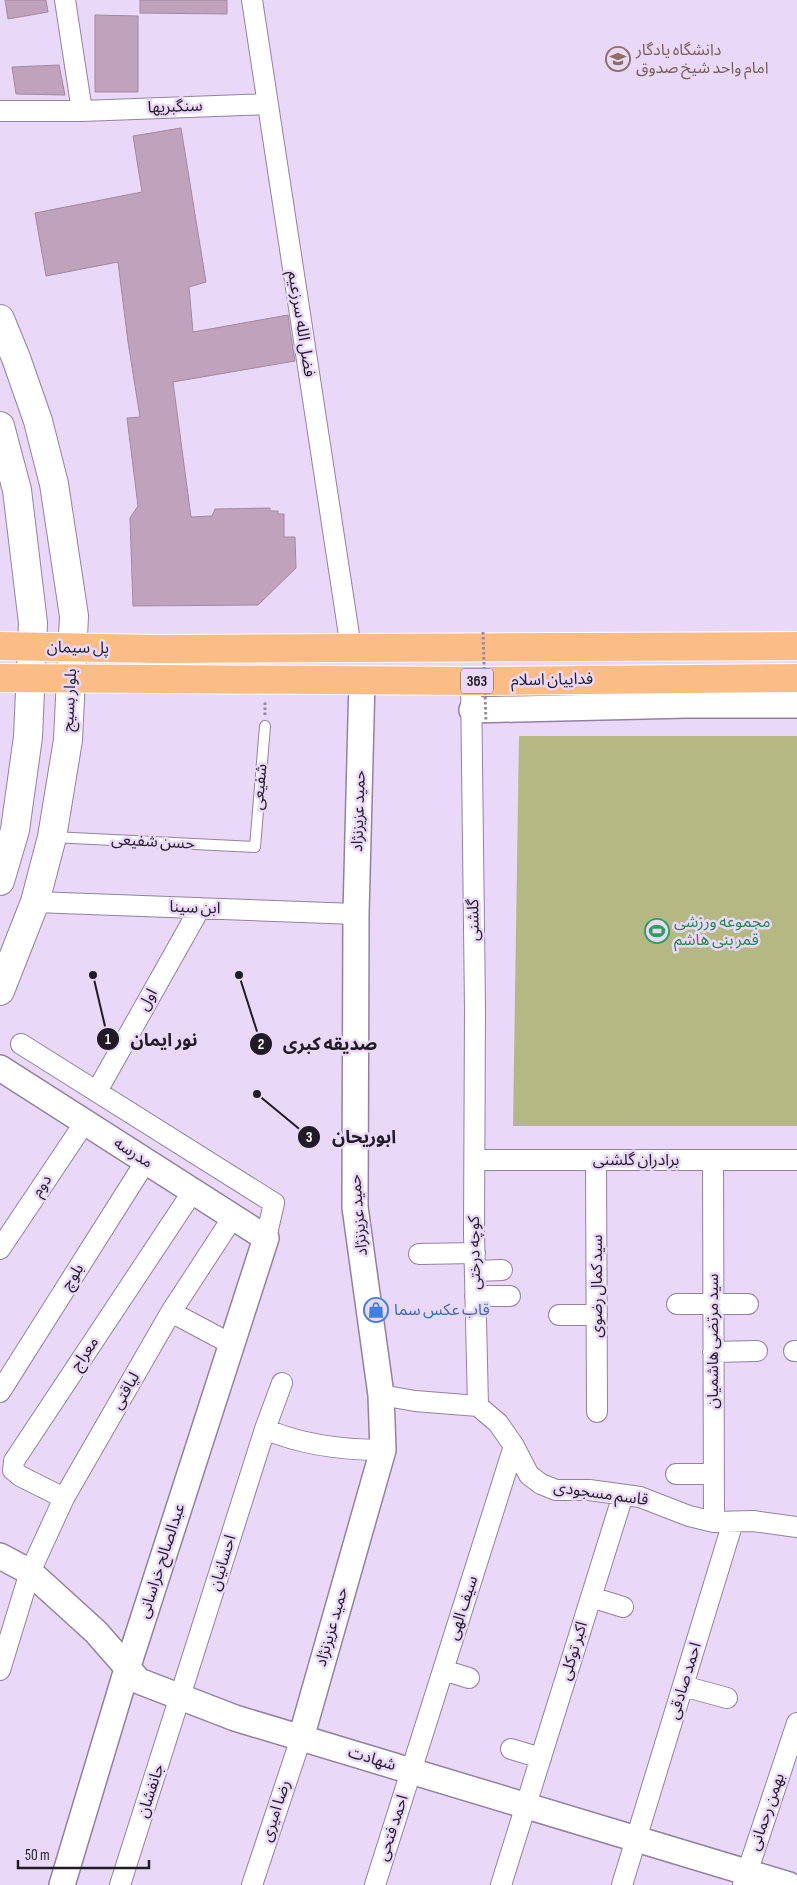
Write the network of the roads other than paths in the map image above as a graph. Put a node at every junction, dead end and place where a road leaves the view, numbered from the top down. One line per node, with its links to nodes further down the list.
1 (65, 0): 5 (street)
2 (252, 0): 3 (street, فضل الله سرزعیم)
3 (268, 104): 5 (street, سنگبریها); 10 (street, فضل الله سرزعیم)
4 (0, 111): 5 (street, سنگبریها)
5 (82, 111)
6 (0, 319): 20 (main road, بلوار بسیج)
7 (0, 426): 22 (main road)
8 (0, 646): 11 (main road, پل سیمان / 363, bridge)
9 (797, 646): 10 (main road, فداییان اسلام / 363)
10 (351, 648): 11 (main road, فداییان اسلام / 363)
11 (157, 649)
12 (0, 678): 14 (main road, پل سیمان / 363, bridge)
13 (797, 678): 16 (main road, فداییان اسلام / 363)
14 (156, 680): 15 (main road, فداییان اسلام / 363)
15 (362, 680): 16 (main road, فداییان اسلام / 363); 25 (street, حمید عزیزنژاد)
16 (472, 681): 18 (street, گلشنی)
17 (797, 705): 18 (street)
18 (479, 717): 31 (street, گلشنی)
19 (265, 726): 21 (lane, شفیعی)
20 (52, 837): 21 (lane, حسن شفیعی); 23 (main road, بلوار بسیج)
21 (255, 847)
22 (0, 881)
23 (34, 902): 24 (street, ابن سینا); 26 (main road, بلوار بسیج)
24 (200, 908): 25 (street, ابن سینا); 29 (street, اول)
25 (356, 914): 56 (street, حمید عزیزنژاد)
26 (0, 991)
27 (20, 1044): 29 (street)
28 (0, 1068): 30 (street, مدرسه)
29 (97, 1091): 38 (street)
30 (85, 1122): 35 (street, مدرسه); 39 (street, دوم)
31 (475, 1160): 32 (street, برادران گلشنی); 41 (street, کوچه درختی)
32 (596, 1160): 33 (street, برادران گلشنی); 50 (street, سید کمال رضوی)
33 (713, 1160): 34 (street, برادران گلشنی); 46 (street, سید مرتضی هاشمیان)
34 (797, 1160)
35 (146, 1161): 36 (street, مدرسه); 55 (street, بلوچ)
36 (193, 1191): 37 (street, مدرسه); 65 (street, معراج)
37 (233, 1217): 38 (street, مدرسه); 48 (street, لیاقتی)
38 (266, 1238): 51 (street, عبدالصالح خراسانی)
39 (0, 1249)
40 (419, 1254): 41 (street)
41 (475, 1262): 42 (street); 43 (street, کوچه درختی)
42 (502, 1270)
43 (475, 1296): 44 (street); 57 (street, کوچه درختی)
44 (510, 1296)
45 (677, 1304): 46 (street)
46 (713, 1304): 47 (street); 53 (street, سید مرتضی هاشمیان)
47 (748, 1304)
48 (171, 1312): 51 (street); 65 (street, لیاقتی)
49 (559, 1315): 50 (street)
50 (597, 1315): 58 (street, سید کمال رضوی)
51 (231, 1344): 72 (street, عبدالصالح خراسانی)
52 (757, 1351): 53 (street)
53 (713, 1352): 63 (street, سید مرتضی هاشمیان)
54 (282, 1383): 59 (street, احسانیان)
55 (0, 1392)
56 (381, 1395): 57 (street); 61 (street, حمید عزیزنژاد)
57 (478, 1406): 60 (street, قاسم مسجودی)
58 (597, 1412)
59 (265, 1429): 61 (street); 77 (street, احسانیان)
60 (514, 1446): 64 (street, قاسم مسجودی); 74 (street, سیف الهی)
61 (383, 1450): 80 (street, حمید عزیزنژاد)
62 (676, 1474): 63 (street)
63 (714, 1474): 66 (street, سید مرتضی هاشمیان)
64 (623, 1495): 66 (street, قاسم مسجودی); 70 (street, اکبر توکلی)
65 (64, 1498): 69 (street, لیاقتی)
66 (723, 1522): 67 (street, قاسم مسجودی); 76 (street, احمد صادقی)
67 (797, 1527)
68 (0, 1556): 69 (street, شهادت)
69 (30, 1572): 72 (street, شهادت); 73 (street, لیاقتی)
70 (591, 1597): 71 (street); 82 (street, اکبر توکلی)
71 (623, 1607)
72 (127, 1669): 77 (street, شهادت); 87 (street, عبدالصالح خراسانی)
73 (0, 1670)
74 (443, 1670): 75 (street); 83 (street, سیف الهی)
75 (469, 1678)
76 (683, 1686): 78 (street); 85 (street, احمد صادقی)
77 (181, 1698): 80 (street, شهادت); 88 (street, جانفشان)
78 (727, 1698)
79 (797, 1724): 86 (street, بهمن رحمانی)
80 (300, 1738): 83 (street, شهادت); 89 (street, رضا امیری)
81 (511, 1749): 82 (street)
82 (541, 1758): 84 (street, اکبر توکلی)
83 (411, 1771): 84 (street, شهادت); 90 (street, احمد فتحی)
84 (526, 1807): 85 (street, شهادت); 91 (street, اکبر توکلی)
85 (637, 1840): 86 (street, شهادت); 92 (street, احمد صادقی)
86 (745, 1879): 93 (street, شهادت)
87 (62, 1885)
88 (120, 1885)
89 (252, 1885)
90 (375, 1885)
91 (501, 1885)
92 (622, 1885)
93 (789, 1885)

